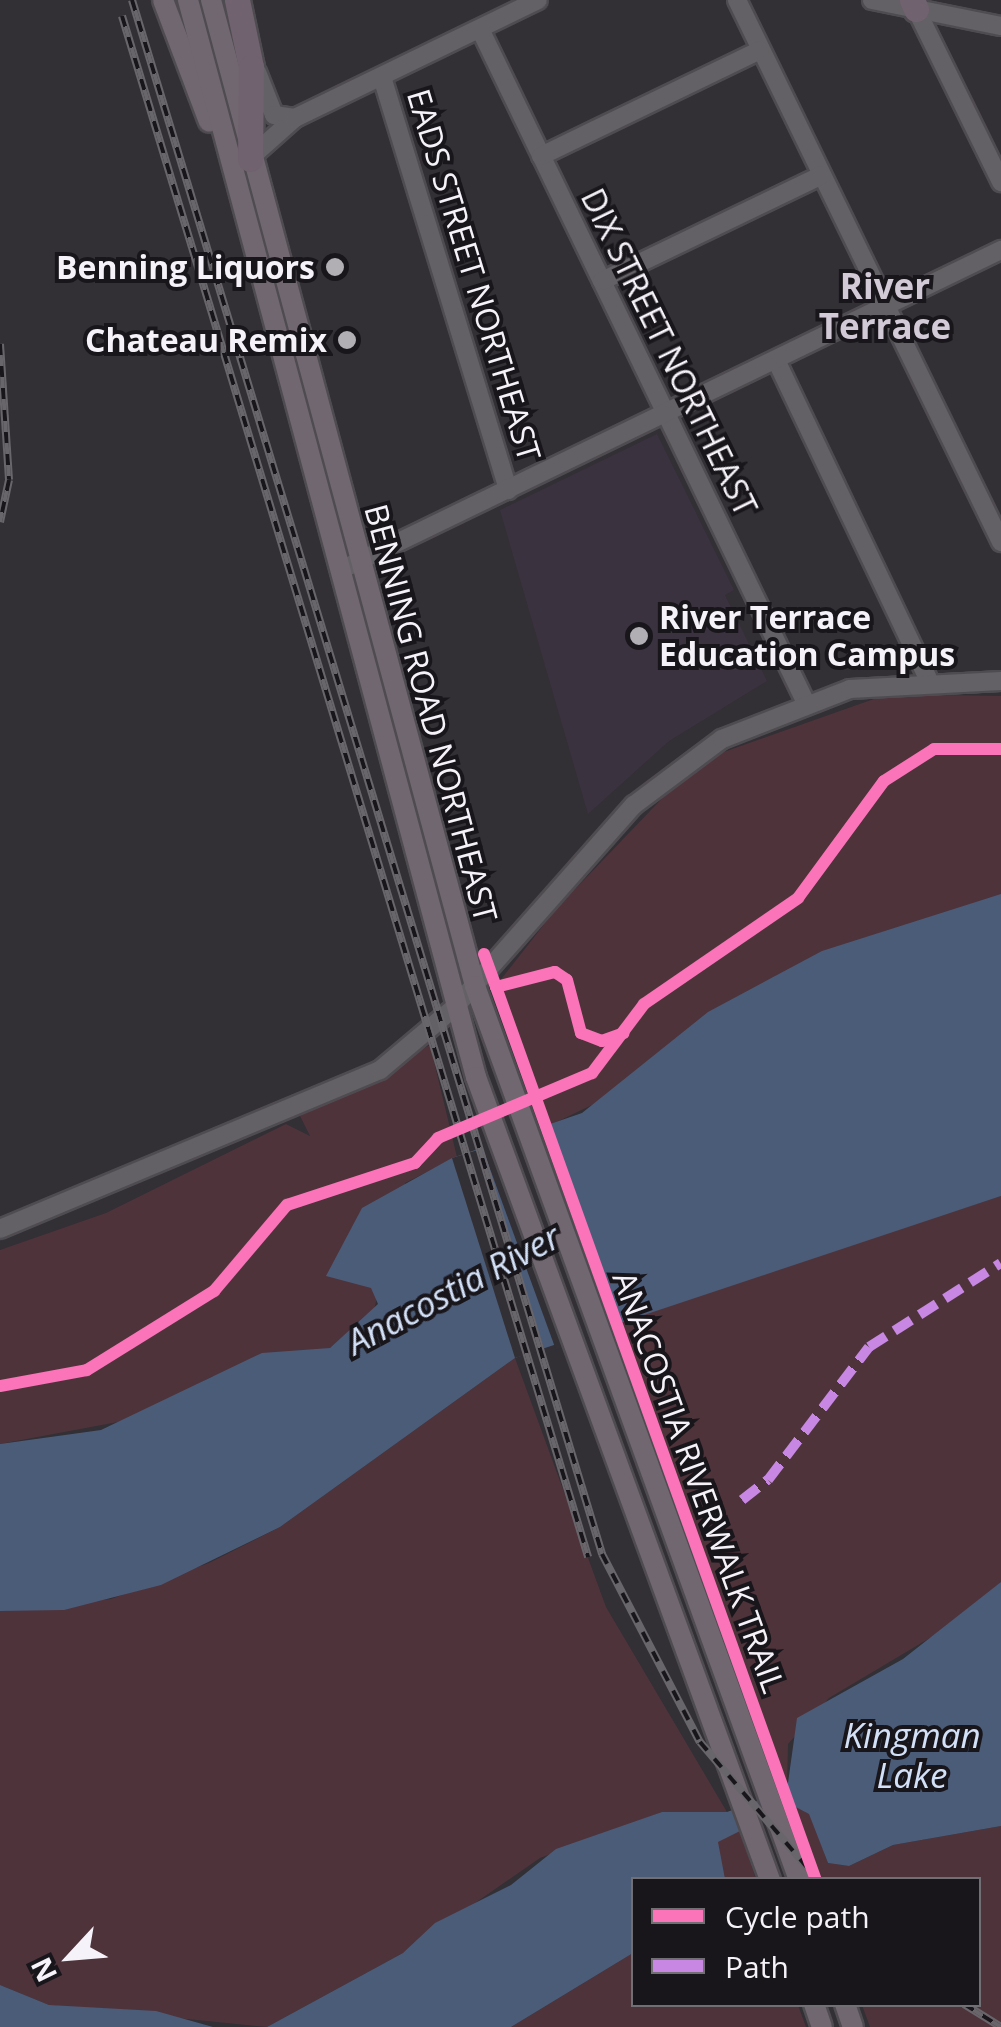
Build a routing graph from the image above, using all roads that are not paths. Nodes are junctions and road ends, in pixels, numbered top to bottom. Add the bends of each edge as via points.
1 (163, 0) edge
2 (188, 0) edge
3 (211, 0) edge
4 (237, 0) edge
5 (538, 0) edge
6 (737, 0) edge
7 (872, 0) edge
8 (914, 4) edge
9 (1001, 26) edge
10 (480, 28) junction
11 (249, 44) junction
12 (760, 50) junction
13 (382, 78) junction
14 (295, 118) junction
15 (541, 156) junction
16 (242, 169) junction
17 (822, 175) junction
18 (1001, 182) edge
19 (1001, 250) edge
20 (602, 281) junction
21 (886, 306) junction
22 (776, 360) junction
23 (666, 413) junction
24 (508, 490) junction
25 (1001, 542) edge
26 (360, 562) junction
27 (338, 570) junction
28 (928, 678) junction
29 (1001, 681) edge
30 (805, 700) junction
31 (474, 986) junction
32 (455, 1007) junction
33 (0, 1229) edge
34 (769, 1877) edge
35 (798, 1877) edge

1 - 16 main road
2 - 16 main road, BENNING ROAD NORTHEAST
3 - 16 main road, BENNING ROAD NORTHEAST
4 - 11 highway
5 - 10 street
6 - 12 street
7 - 8 street
8 - 9 street
8 - 18 street
10 - 13 street
10 - 15 street, DIX STREET NORTHEAST
11 - 14 street via 269,110
11 - 16 highway
12 - 15 street
12 - 17 street
13 - 14 street
13 - 24 street, EADS STREET NORTHEAST
14 - 16 street
15 - 20 street, DIX STREET NORTHEAST
16 - 26 main road, BENNING ROAD NORTHEAST
16 - 27 main road, BENNING ROAD NORTHEAST
17 - 20 street
17 - 21 street
19 - 21 street
20 - 23 street, DIX STREET NORTHEAST
21 - 22 street
21 - 25 street
22 - 23 street
22 - 28 street
23 - 24 street
23 - 30 street, DIX STREET NORTHEAST
24 - 26 street
26 - 27 street
26 - 31 main road, BENNING ROAD NORTHEAST
27 - 32 main road, BENNING ROAD NORTHEAST
28 - 29 street
28 - 30 street
30 - 31 street via 722,739 660,782
31 - 32 street
31 - 35 main road, BENNING ROAD NORTHEAST
32 - 33 street via 373,1074
32 - 34 main road, BENNING ROAD NORTHEAST

